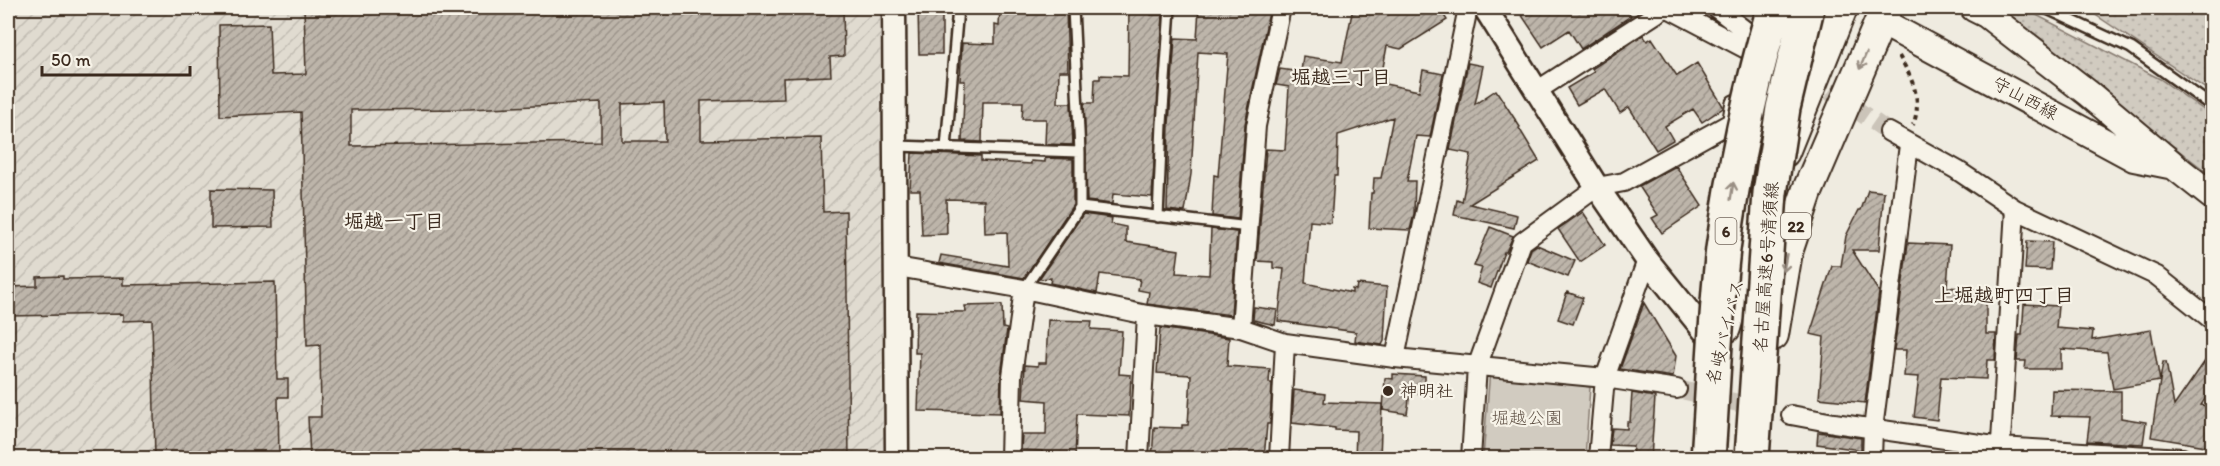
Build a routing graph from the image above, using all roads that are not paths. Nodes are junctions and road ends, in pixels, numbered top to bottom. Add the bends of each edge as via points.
1 (894, 8) edge
2 (958, 8) edge
3 (1073, 8) edge
4 (1170, 8) edge
5 (1281, 8) edge
6 (1468, 8) edge
7 (1485, 8) edge
8 (1667, 8) edge
9 (1716, 8) edge
10 (1774, 8) edge
11 (1807, 8) edge
12 (1842, 8) edge
13 (1974, 8) edge
14 (2045, 8) edge
15 (1883, 14) edge
16 (1755, 46) junction
17 (1801, 72) tunnel mouth
18 (1538, 90) junction
19 (2212, 106) edge
20 (1889, 132) tunnel mouth
21 (1907, 144) junction
22 (895, 146) junction
23 (946, 148) junction
24 (1080, 152) junction
25 (2174, 166) junction
26 (1598, 187) junction
27 (2212, 196) edge
28 (1080, 207) junction
29 (2015, 209) junction
30 (1158, 217) junction
31 (1249, 227) junction
32 (1647, 260) junction
33 (897, 267) junction
34 (1024, 289) junction
35 (1147, 315) junction
36 (2212, 320) edge
37 (1241, 328) junction
38 (1285, 343) junction
39 (1720, 350) junction
40 (1395, 358) junction
41 (1478, 366) junction
42 (1605, 378) junction
43 (1677, 389) tunnel mouth
44 (1791, 415) tunnel mouth
45 (1873, 429) junction
46 (2001, 453) edge
47 (2122, 456) edge
48 (897, 459) edge
49 (1010, 459) edge
50 (1138, 459) edge
51 (1279, 459) edge
52 (1471, 459) edge
53 (1598, 459) edge
54 (1706, 459) edge
55 (1752, 459) edge
56 (1761, 459) edge
57 (1872, 459) edge
58 (2182, 459) edge

1 - 22 street
2 - 23 lane
3 - 24 lane
4 - 30 lane
5 - 31 street via 1256,126
6 - 40 street
7 - 18 street
8 - 16 street
8 - 18 street
9 - 16 street
54 -> 10 highway, 名古屋高速6号清須線 / 6, bridge via 1723,250 1752,84
11 - 55 highway, 名古屋高速6号清須線, bridge via 1783,108 1771,182
12 - 39 highway, 名岐バイパス / 22 via 1758,215
13 - 25 main road, 守山西線 via 2089,94
14 - 19 lane via 2132,48
15 - 25 main road, 守山西線 via 1906,36 2134,158
15 -> 56 highway, 22 via 1807,192 1787,252 1766,374
16 - 17 street
16 - 26 street via 1739,81 1732,122 1624,182
18 - 26 street
20 - 21 street
21 - 29 street via 1957,170
21 - 45 street
22 - 23 lane
22 - 33 street
23 - 24 lane
24 - 28 lane
25 - 27 main road, 守山西線
26 - 32 street
26 - 41 street via 1522,242
28 - 30 lane
28 - 34 lane
29 - 36 street via 2157,276
29 - 46 street
30 - 31 lane
31 - 37 street
32 - 39 street
32 - 42 street
33 - 34 street
33 - 48 street
34 - 35 street
34 - 49 street via 1012,376
35 - 37 street
35 - 50 street
37 - 38 street
38 - 40 street
38 - 51 street
39 - 54 highway, 名岐バイパス / 22 via 1707,401
40 - 41 street
41 - 42 street
41 - 52 street
42 - 43 street
42 - 53 street
44 - 45 street
45 - 46 street
45 - 57 street
46 - 47 street
47 - 58 street

